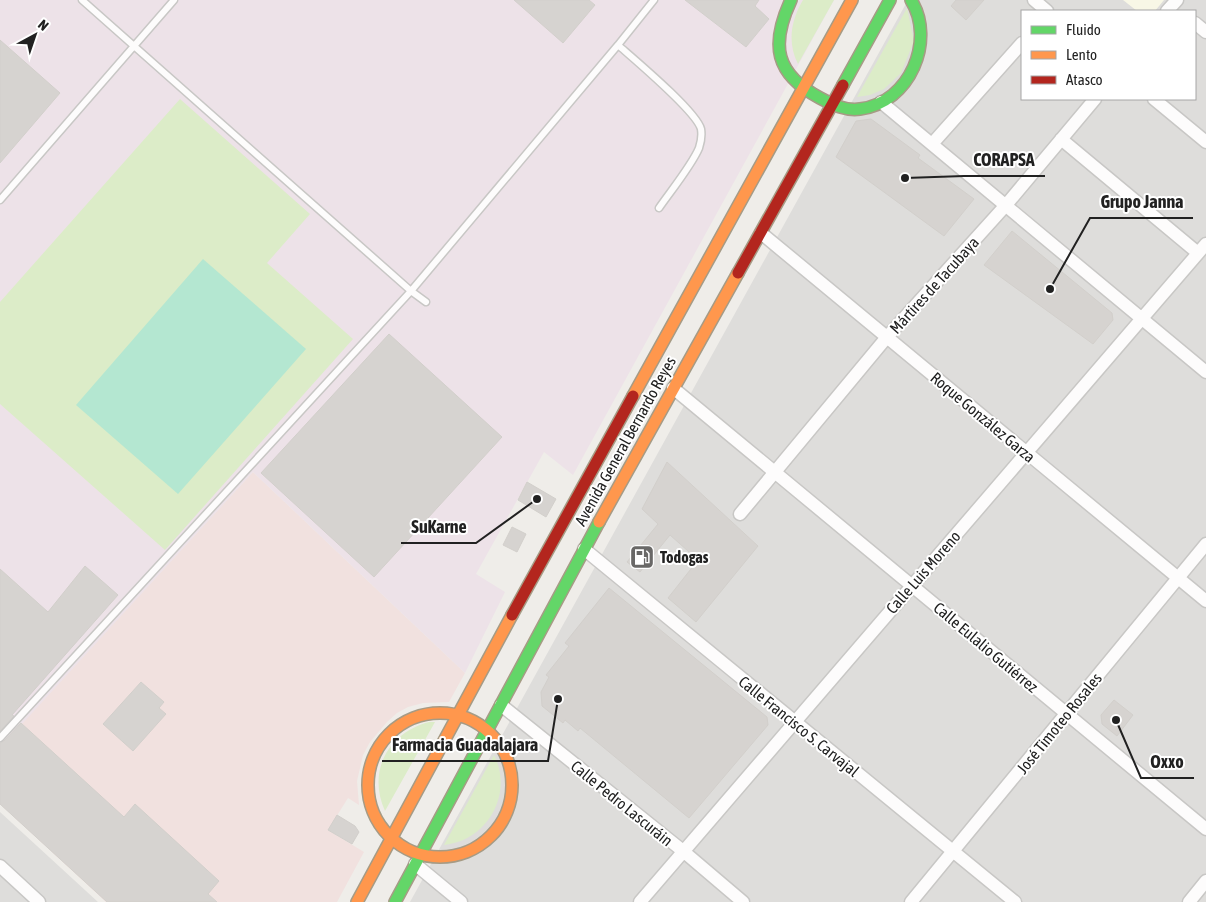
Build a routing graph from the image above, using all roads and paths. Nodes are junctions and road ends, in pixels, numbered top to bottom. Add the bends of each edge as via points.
1 (82, 0) edge
2 (174, 0) edge
3 (654, 0) edge
4 (791, 0) edge
5 (852, 0) edge
6 (890, 0) edge
7 (911, 0) edge
8 (1034, 0) edge
9 (1047, 10) edge
10 (1196, 24) edge
11 (1206, 32) edge
12 (1021, 44) edge
13 (134, 45) junction
14 (618, 45) junction
15 (803, 89) junction
16 (1094, 100) edge
17 (1155, 100) edge
18 (881, 102) junction
19 (832, 105) junction
20 (1061, 139) junction
21 (1206, 142) edge
22 (932, 144) junction
23 (0, 200) edge
24 (1006, 205) junction
25 (659, 208) dead end
26 (761, 233) junction
27 (1202, 248) edge
28 (411, 291) junction
29 (426, 302) dead end
30 (1142, 318) junction
31 (887, 337) junction
32 (1206, 372) edge
33 (673, 388) junction
34 (1026, 452) junction
35 (775, 472) junction
36 (740, 514) dead end
37 (1206, 544) edge
38 (584, 549) junction
39 (1178, 578) junction
40 (912, 585) junction
41 (1206, 601) edge
42 (501, 705) junction
43 (1067, 714) junction
44 (458, 716) junction
45 (795, 722) junction
46 (487, 731) junction
47 (0, 738) edge
48 (1206, 829) edge
49 (391, 838) junction
50 (683, 852) junction
51 (953, 852) junction
52 (417, 860) junction
53 (0, 866) edge
54 (1206, 881) edge
55 (39, 902) edge
56 (357, 902) edge
57 (395, 902) edge
58 (461, 902) edge
59 (640, 902) edge
60 (743, 902) edge
61 (911, 902) edge
62 (1015, 902) edge
63 (1190, 902) edge

1 - 13 lane
2 - 13 lane
3 - 14 lane
4 - 15 main road via 781,23 778,46 783,67
5 - 15 main road, Avenida General Bernardo Reyes
6 - 19 main road, Avenida General Bernardo Reyes
7 - 18 main road via 921,26 921,48 916,65 907,80
8 - 9 street
10 - 11 street
12 - 22 street
13 - 23 lane
13 - 28 lane
14 - 25 lane via 678,99 701,128 699,148
14 - 28 lane
15 - 19 main road
15 - 44 main road, Avenida General Bernardo Reyes
16 - 20 street, Mártires de Tacubaya
17 - 21 street
18 - 19 main road via 850,109
18 - 22 street
19 - 26 main road, Avenida General Bernardo Reyes
20 - 24 street, Mártires de Tacubaya
20 - 27 street
22 - 24 street
24 - 30 street
24 - 31 street, Mártires de Tacubaya
26 - 31 street, Roque González Garza
26 - 33 main road, Avenida General Bernardo Reyes
27 - 30 street, Calle Luis Moreno
28 - 29 lane
28 - 47 lane
30 - 32 street
30 - 34 street, Calle Luis Moreno
31 - 34 street, Roque González Garza
31 - 35 street, Mártires de Tacubaya
33 - 35 street, Calle Eulalio Gutiérrez
33 - 38 main road, Avenida General Bernardo Reyes
34 - 39 street, Roque González Garza
34 - 40 street, Calle Luis Moreno
35 - 36 street, Mártires de Tacubaya
35 - 40 street, Calle Eulalio Gutiérrez
37 - 39 street, José Timoteo Rosales
38 - 42 main road, Avenida General Bernardo Reyes
38 - 45 street, Calle Francisco S. Carvajal
39 - 41 street, Roque González Garza
39 - 43 street, José Timoteo Rosales
40 - 43 street, Calle Eulalio Gutiérrez
40 - 45 street, Calle Luis Moreno
42 - 46 main road, Avenida General Bernardo Reyes
42 - 50 street, Calle Pedro Lascuráin
43 - 48 street, Calle Eulalio Gutiérrez
43 - 51 street, José Timoteo Rosales
44 - 46 main road
44 - 49 main road, Avenida General Bernardo Reyes
44 - 49 main road via 431,714 414,718 391,732 376,751 368,779 369,800 379,823
45 - 50 street, Calle Luis Moreno
45 - 51 street, Calle Francisco S. Carvajal
46 - 52 main road, Avenida General Bernardo Reyes
46 - 52 main road via 500,746 511,777 507,812 498,827 475,848 448,857
49 - 52 main road
49 - 56 main road, Avenida General Bernardo Reyes
50 - 59 street, Calle Luis Moreno
50 - 60 street, Calle Pedro Lascuráin
51 - 61 street, José Timoteo Rosales
51 - 62 street, Calle Francisco S. Carvajal
52 - 57 main road, Avenida General Bernardo Reyes
52 - 58 street
53 - 55 street
54 - 63 street

